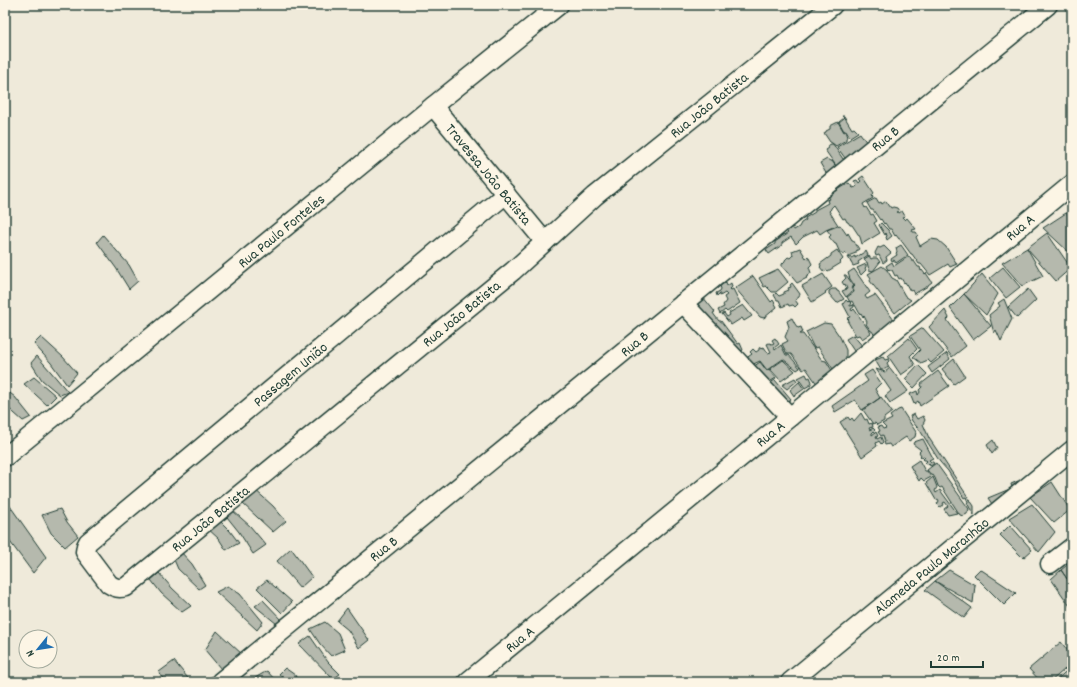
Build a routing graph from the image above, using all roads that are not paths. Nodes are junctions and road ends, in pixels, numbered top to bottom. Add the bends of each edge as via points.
1 (559, 5) edge
2 (833, 5) edge
3 (1048, 5) edge
4 (434, 106) junction
5 (1072, 184) edge
6 (506, 194) junction
7 (545, 242) junction
8 (683, 303) junction
9 (790, 417) junction
10 (1072, 450) edge
11 (5, 457) edge
12 (1072, 547) edge
13 (89, 558) joint
14 (1050, 564) dead end
15 (220, 682) edge
16 (467, 682) edge
17 (790, 682) edge

1 - 4 street, Rua Paulo Fonteles
2 - 7 street, Rua João Batista via 595,196
3 - 8 street, Rua B
4 - 6 street, Travessa João Batista
4 - 11 street, Rua Paulo Fonteles
5 - 9 street, Rua A
6 - 7 street, Travessa João Batista
6 - 13 street, Passagem União via 88,542 85,552
7 - 13 street, Rua João Batista via 513,271 126,586 120,589 109,584
8 - 9 street
8 - 15 street, Rua B
9 - 16 street, Rua A
10 - 17 street, Alameda Paulo Maranhão
12 - 14 street

